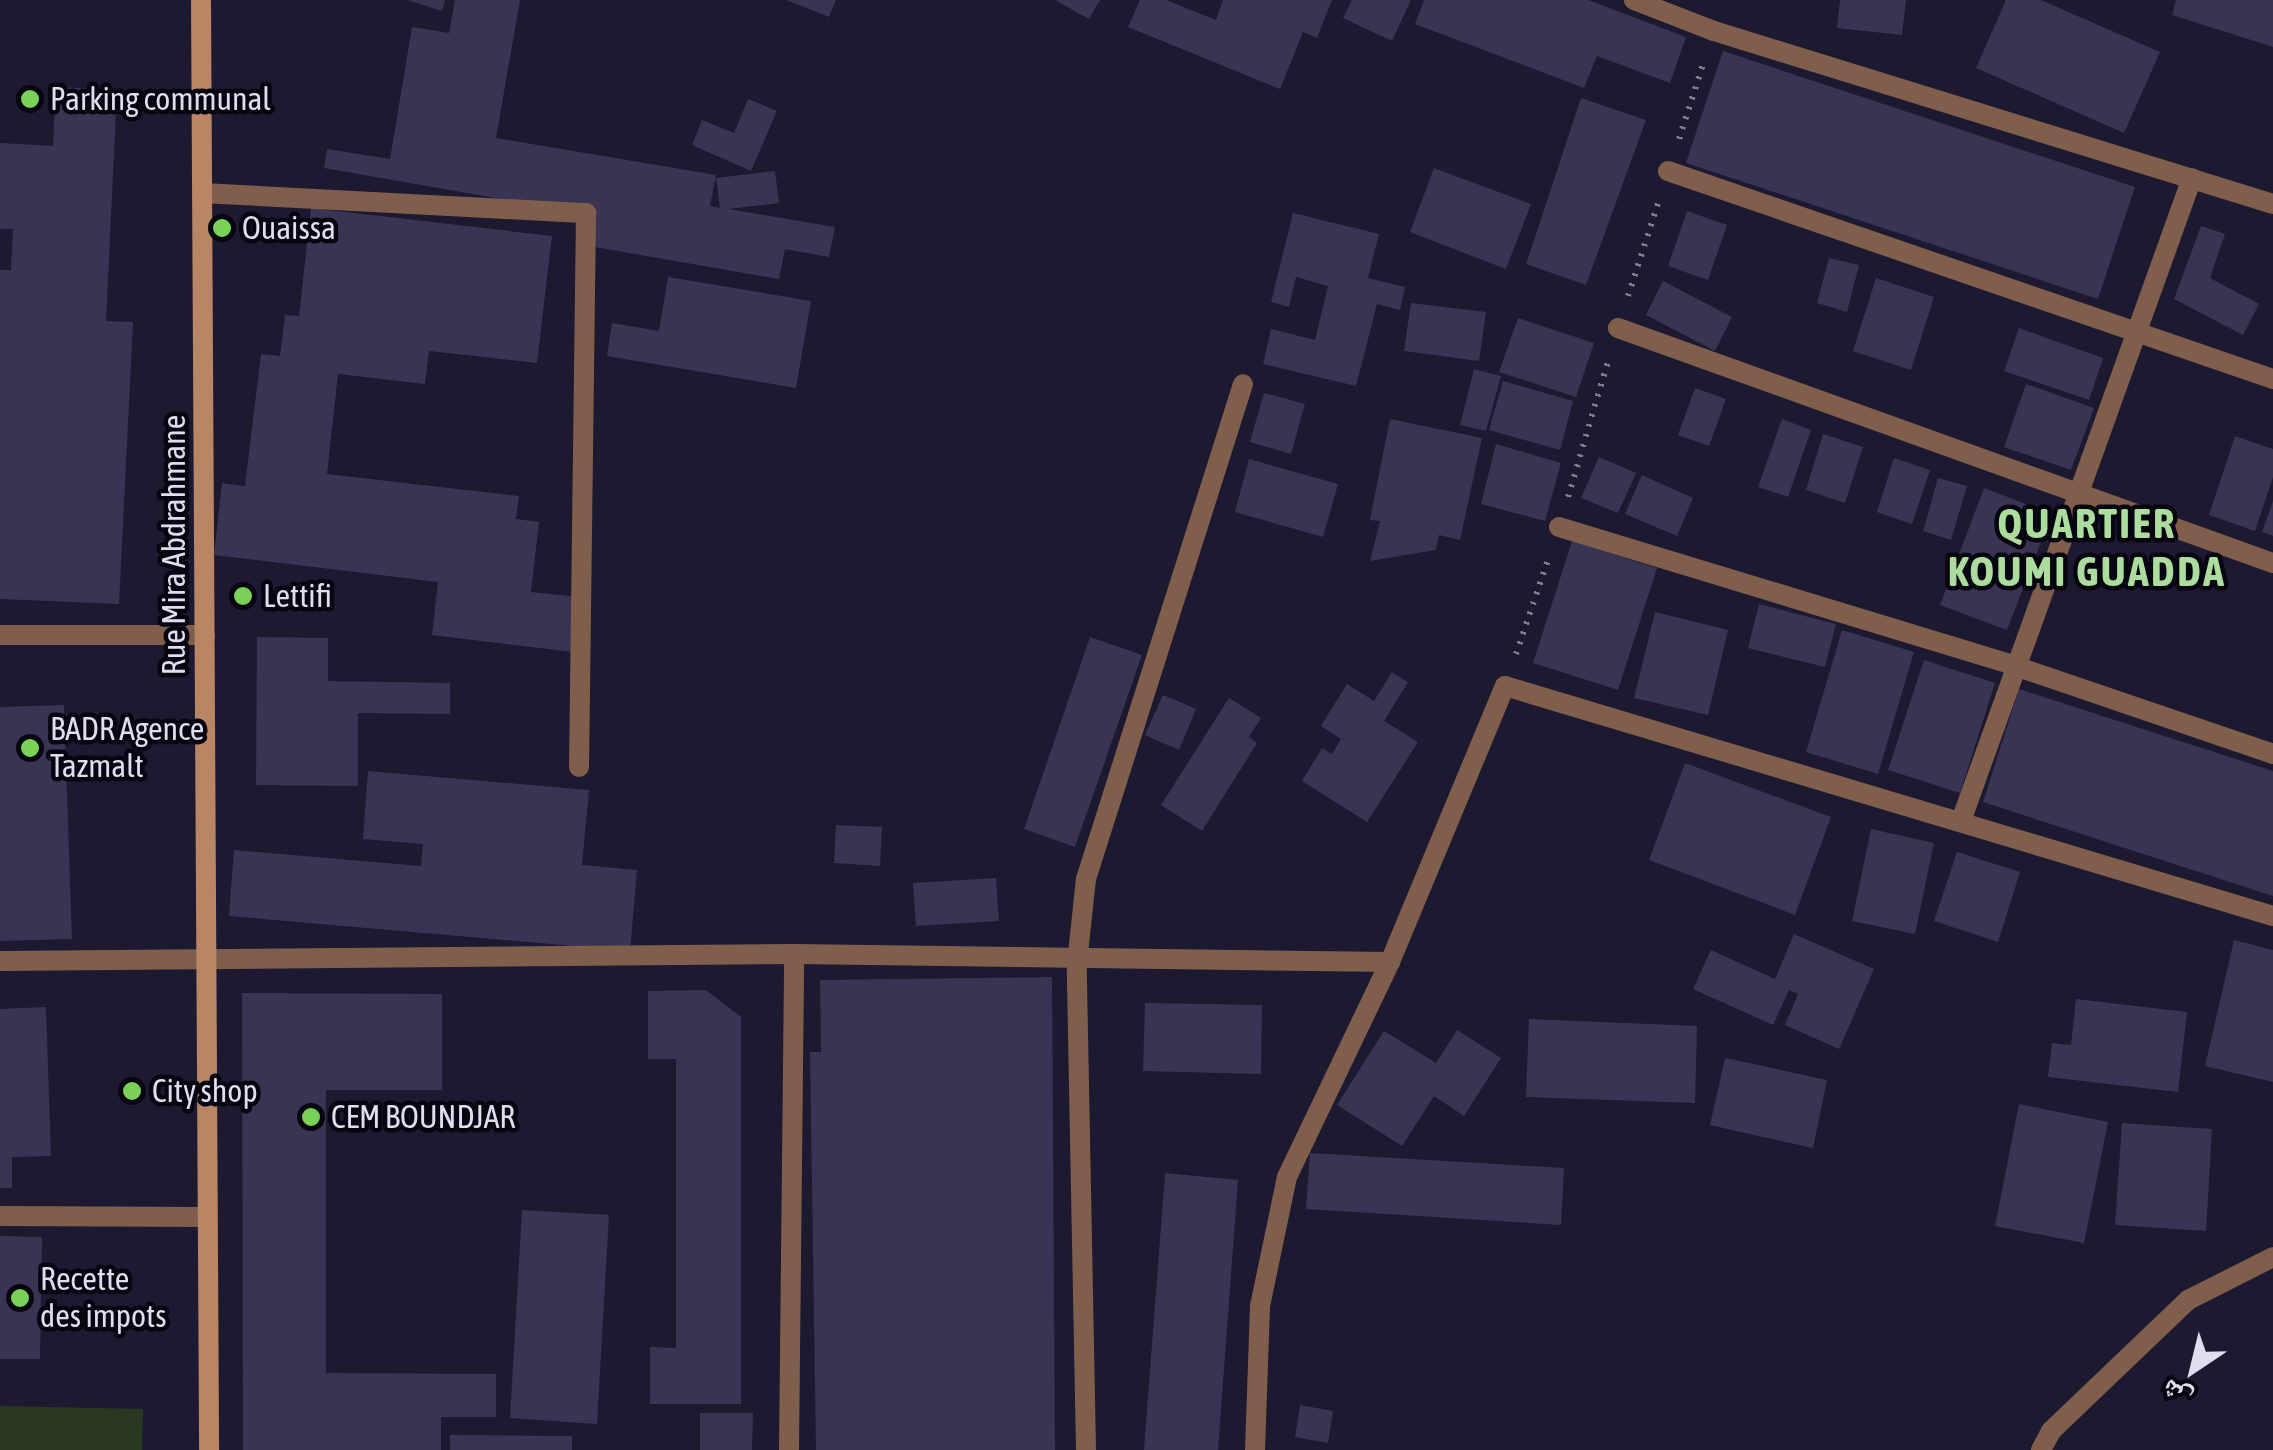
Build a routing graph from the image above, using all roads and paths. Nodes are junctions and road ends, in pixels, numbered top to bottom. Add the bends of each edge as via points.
1 (215, 0) edge
2 (1634, 0) edge
3 (201, 9) edge
4 (1668, 170) dead end
5 (2192, 178) junction
6 (202, 193) junction
7 (2273, 204) edge
8 (1618, 328) dead end
9 (2138, 338) junction
10 (2273, 379) edge
11 (1243, 384) dead end
12 (2077, 492) junction
13 (1560, 526) dead end
14 (2273, 562) edge
15 (0, 635) edge
16 (205, 635) junction
17 (2012, 665) junction
18 (2273, 754) edge
19 (579, 767) dead end
20 (1960, 821) junction
21 (2273, 916) edge
22 (794, 954) junction
23 (206, 958) junction
24 (0, 961) edge
25 (1390, 962) junction
26 (1078, 963) junction
27 (0, 1216) edge
28 (207, 1217) junction
29 (2273, 1257) edge
30 (209, 1450) edge
31 (789, 1450) edge
32 (1086, 1450) edge
33 (1255, 1450) edge
34 (2041, 1450) edge

1 - 3 street
2 - 5 street via 1714,31
3 - 6 main road, Rue Mira Abdrahmane
4 - 9 street
5 - 7 street
5 - 9 street
6 - 16 main road, Rue Mira Abdrahmane
6 - 19 street via 586,213
8 - 12 street
9 - 10 street
9 - 12 street
11 - 26 street via 1086,879
12 - 14 street
12 - 17 street
13 - 17 street
15 - 16 street
16 - 23 main road, Rue Mira Abdrahmane
17 - 18 street
17 - 20 street
20 - 21 street
20 - 25 street via 1505,686
22 - 23 street
22 - 26 street
22 - 31 street
23 - 24 street
23 - 28 main road, Rue Mira Abdrahmane
25 - 26 street
25 - 33 street via 1287,1176 1260,1306
26 - 32 street
27 - 28 street
28 - 30 main road, Rue Mira Abdrahmane
29 - 34 street via 2188,1300 2051,1430

